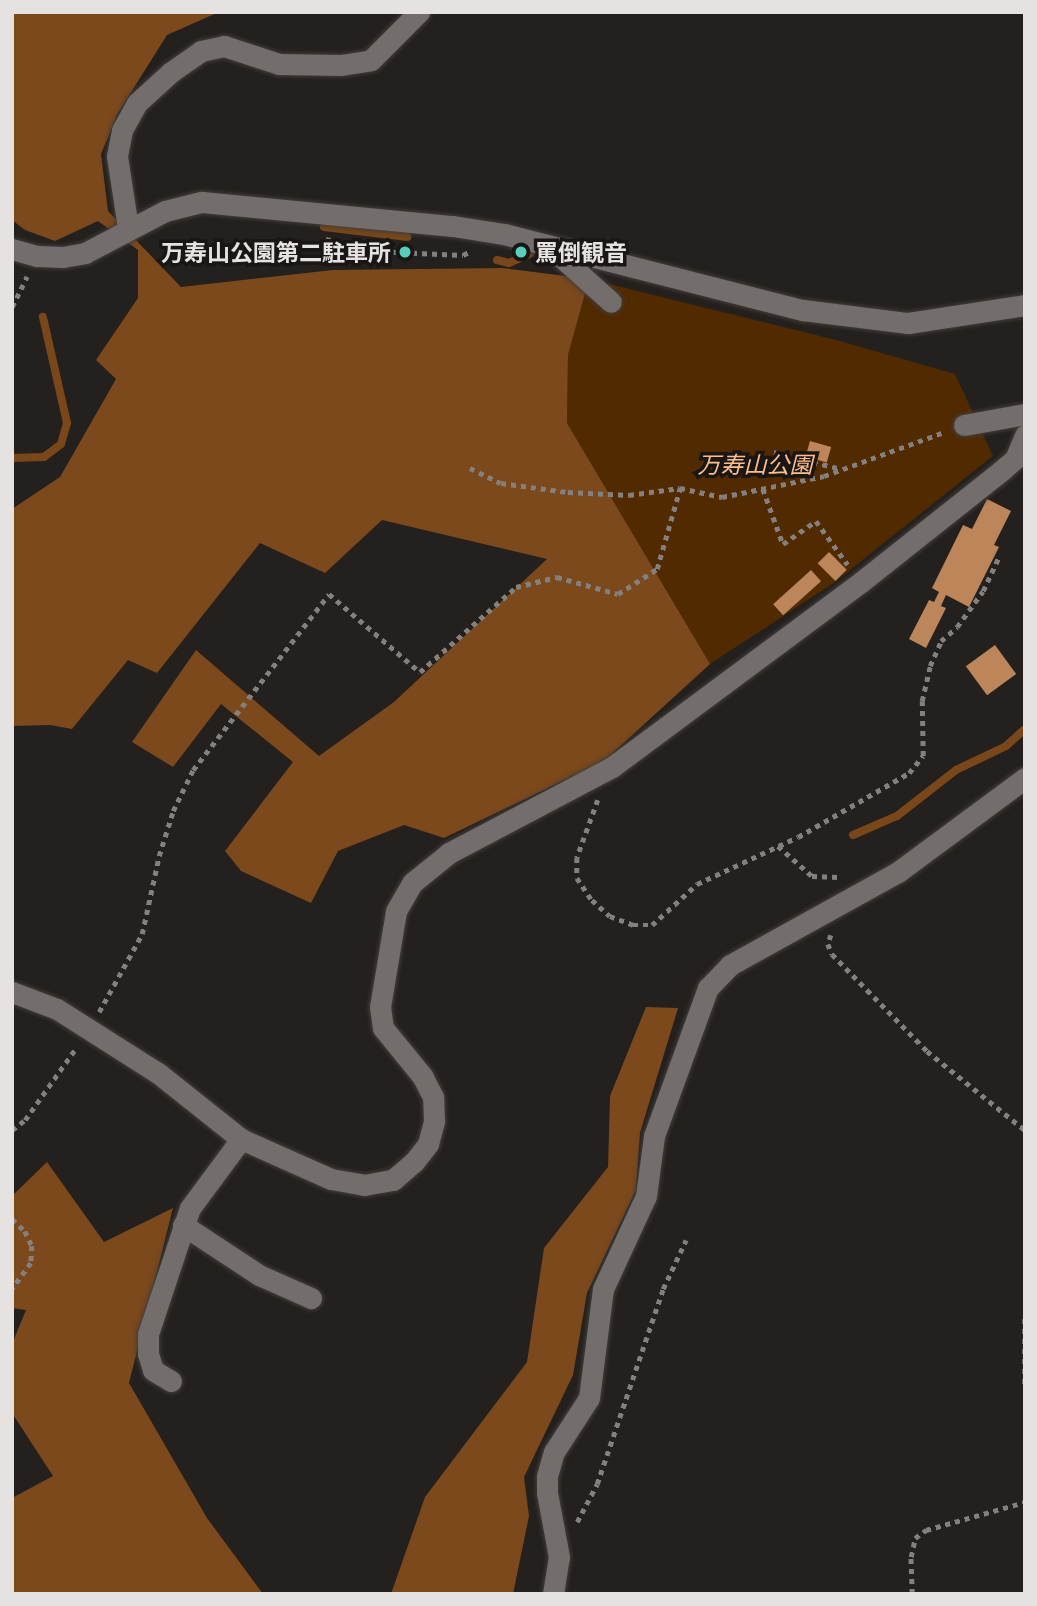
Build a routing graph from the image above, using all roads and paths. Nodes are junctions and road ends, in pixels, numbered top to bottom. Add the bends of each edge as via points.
1 (419, 12) edge
2 (128, 228) junction
3 (547, 245) junction
4 (12, 249) edge
5 (37, 256) junction
6 (611, 302) dead end
7 (1025, 305) edge
8 (12, 307) edge
9 (1025, 414) edge
10 (964, 425) joint
11 (1025, 435) edge
12 (774, 452) dead end
13 (470, 468) dead end
14 (842, 469) junction
15 (680, 488) junction
16 (763, 489) junction
17 (999, 557) dead end
18 (860, 582) junction
19 (612, 767) junction
20 (1025, 778) edge
21 (778, 846) junction
22 (843, 877) dead end
23 (842, 929) dead end
24 (12, 992) edge
25 (89, 1029) junction
26 (12, 1130) edge
27 (1025, 1130) edge
28 (241, 1139) junction
29 (12, 1219) edge
30 (183, 1225) junction
31 (686, 1240) dead end
32 (12, 1289) edge
33 (311, 1297) dead end
34 (1025, 1320) edge
35 (171, 1381) dead end
36 (1025, 1387) edge
37 (1025, 1502) edge
38 (559, 1558) junction
39 (553, 1594) edge
40 (912, 1594) edge

1 - 2 street via 372,61 279,64 224,46 201,51 171,72 137,103 122,130 117,156
2 - 3 street via 165,211 202,202 453,226
2 - 5 street via 85,253
3 - 6 street
3 - 7 street via 803,310 908,324
4 - 5 street
5 - 8 path
9 - 10 street
10 - 14 path
11 - 18 street via 1015,459
12 - 14 path
13 - 15 path via 501,483 568,492 629,495
14 - 16 path
15 - 16 path via 722,497
15 - 25 path via 657,569 618,594 556,577 516,587 420,672 329,594 193,770 162,845 142,934
16 - 18 path via 783,544 816,522
17 - 21 path via 970,611 941,641 924,681 923,756 909,773
18 - 19 street
19 - 21 path via 577,858 577,878 610,916 633,925 652,925 697,884
19 - 28 street via 449,853 412,883 396,911 380,1007 383,1028 424,1077 433,1097 434,1121 428,1144 414,1162 393,1180 364,1185 331,1178
20 - 38 street via 898,872 730,965 708,988 654,1136 646,1196 603,1289 589,1398 554,1452 547,1476
21 - 22 path via 812,876
23 - 27 path via 830,935 832,954 927,1051
24 - 25 street via 57,1009
25 - 26 path via 25,1120
25 - 28 street via 159,1073
28 - 30 street via 190,1208
29 - 32 path via 32,1247 31,1263
30 - 33 street via 259,1275
30 - 35 street via 148,1334 153,1370
31 - 38 path via 663,1289 597,1484
34 - 36 path
37 - 40 path via 926,1530 915,1538
38 - 39 street

